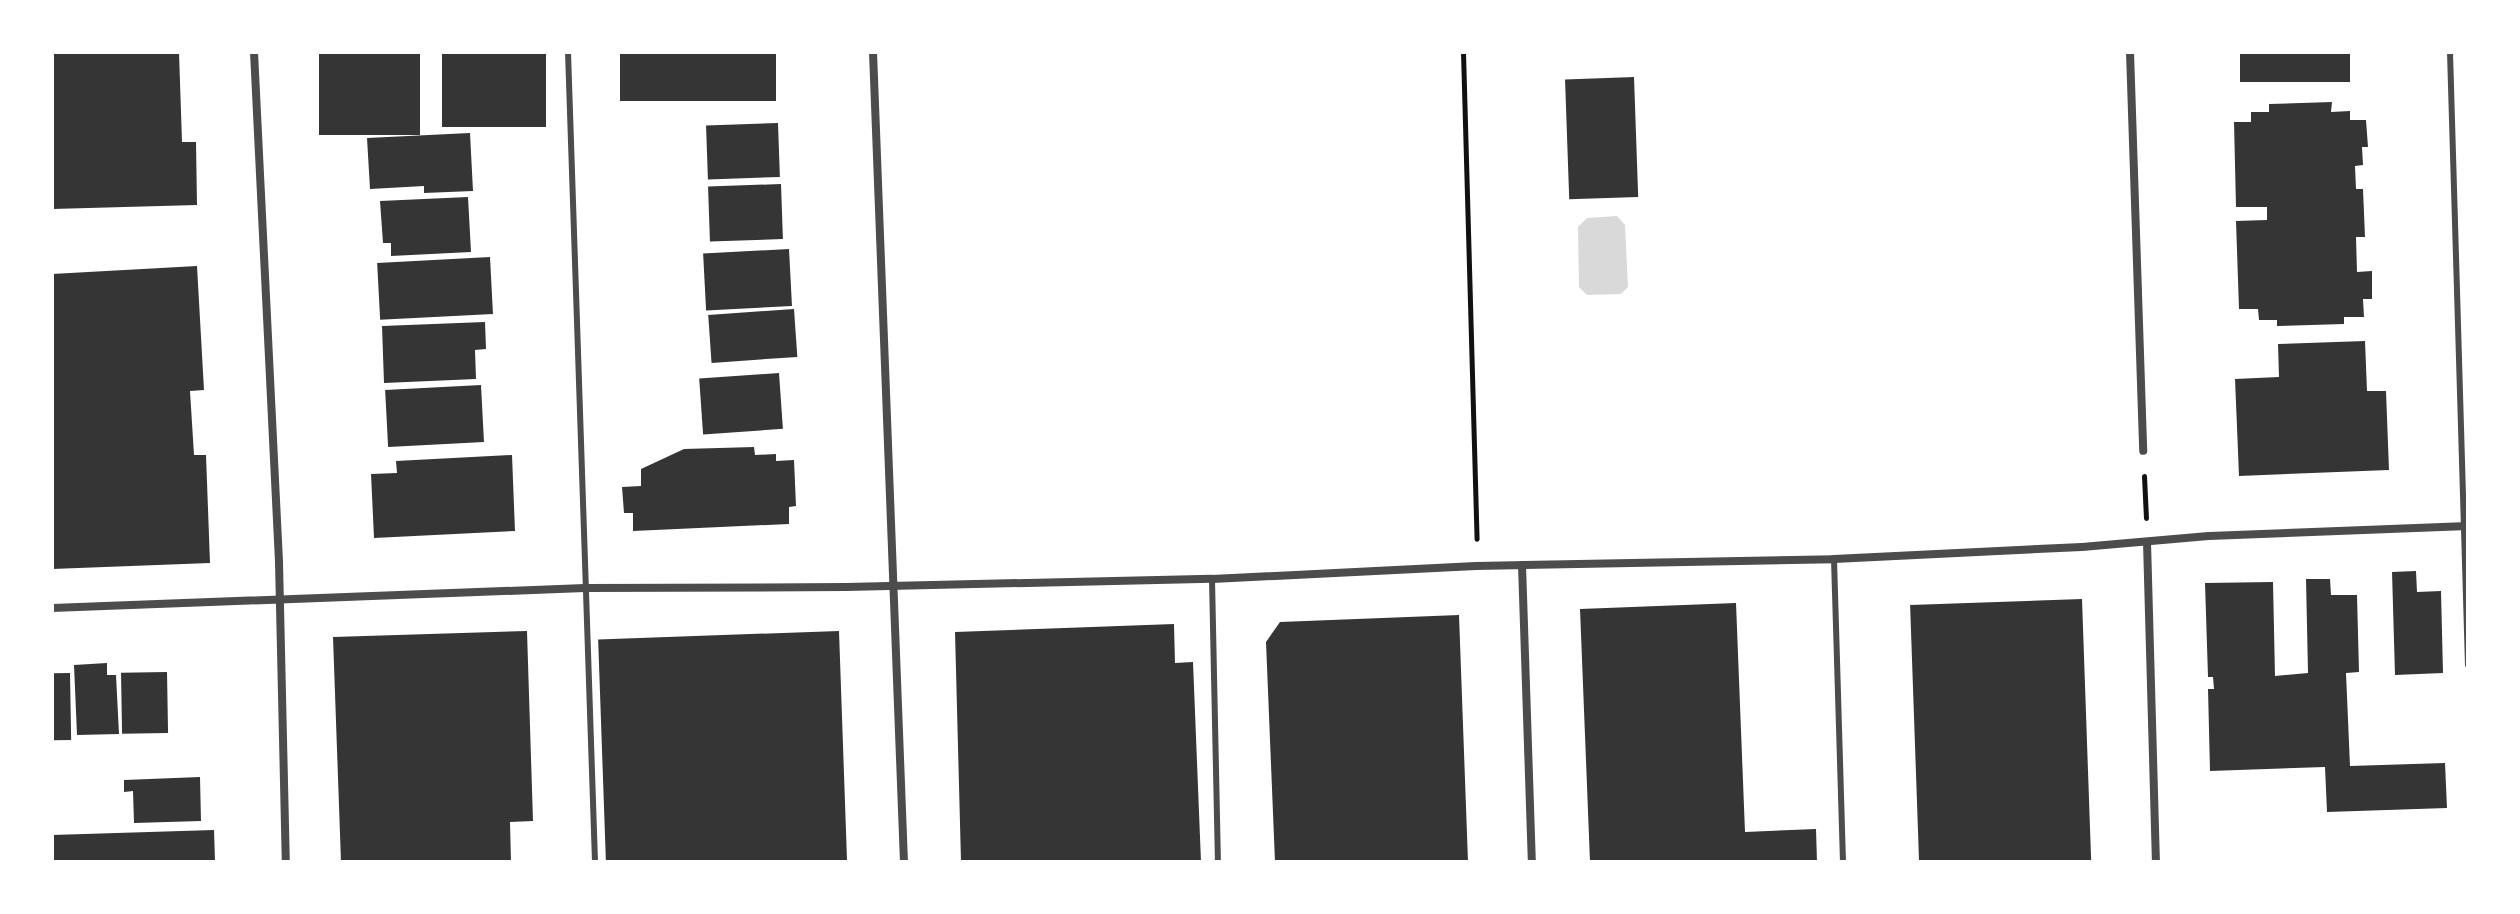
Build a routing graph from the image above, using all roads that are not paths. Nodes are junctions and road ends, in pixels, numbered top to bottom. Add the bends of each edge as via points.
1 (254, 52) edge
2 (568, 52) edge
3 (873, 52) edge
4 (2130, 52) edge
5 (2450, 52) edge
6 (2143, 451) road end
7 (2466, 526) edge
8 (2147, 542) junction
9 (1834, 559) junction
10 (1522, 565) junction
11 (1212, 579) junction
12 (895, 584) junction
13 (585, 588) junction
14 (280, 598) junction
15 (52, 608) edge
16 (2468, 665) edge
17 (286, 862) edge
18 (595, 862) edge
19 (904, 862) edge
20 (1218, 862) edge
21 (1532, 862) edge
22 (1843, 862) edge
23 (2156, 862) edge

1 - 14 street
2 - 13 lane
3 - 12 street
4 - 6 street
5 - 7 lane
7 - 8 street
7 - 16 lane
8 - 9 street
8 - 23 street
9 - 10 street
9 - 22 lane
10 - 11 street
10 - 21 street
11 - 12 street
11 - 20 lane
12 - 13 street
12 - 19 street
13 - 14 street
13 - 18 lane
14 - 15 street
14 - 17 street

